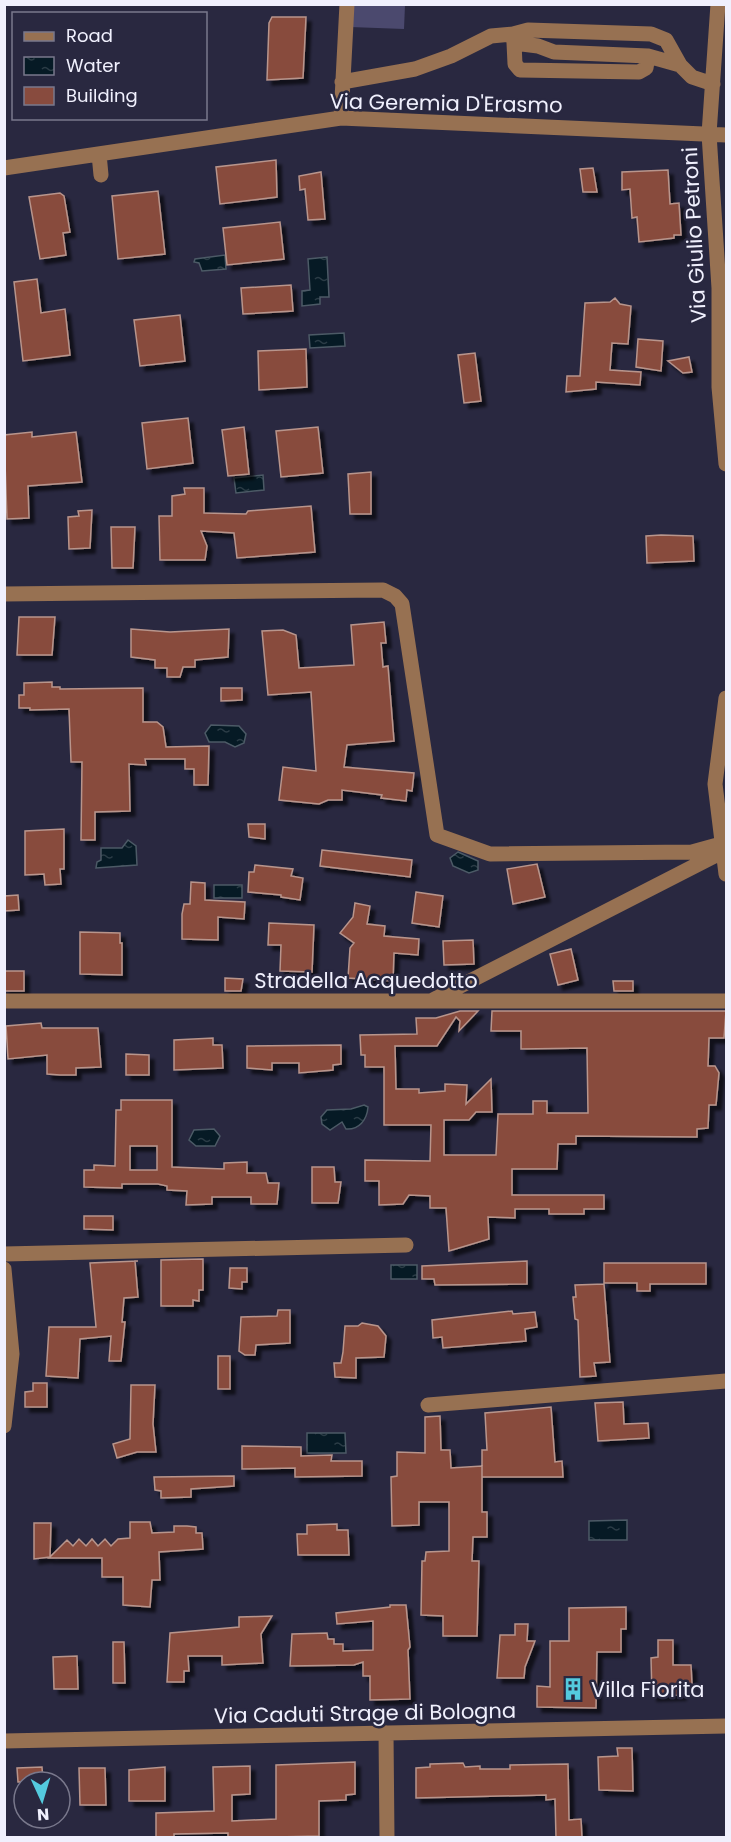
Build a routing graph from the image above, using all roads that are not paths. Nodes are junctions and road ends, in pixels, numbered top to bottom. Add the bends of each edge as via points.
1 (347, 4) edge
2 (718, 4) edge
3 (514, 39) junction
4 (648, 56) junction
5 (680, 64) junction
6 (342, 82) junction
7 (712, 84) junction
8 (341, 118) junction
9 (709, 134) junction
10 (726, 135) edge
11 (99, 154) junction
12 (4, 168) edge
13 (101, 176) dead end
14 (726, 464) edge
15 (4, 594) edge
16 (726, 698) edge
17 (721, 848) junction
18 (726, 874) edge
19 (4, 1001) edge
20 (726, 1001) edge
21 (430, 1002) junction
22 (406, 1245) dead end
23 (4, 1254) edge
24 (4, 1269) edge
25 (726, 1381) edge
26 (7, 1384) edge
27 (428, 1405) dead end
28 (4, 1426) edge
29 (726, 1726) edge
30 (386, 1733) junction
31 (4, 1742) edge
32 (387, 1838) edge

1 - 6 street
2 - 7 street, Via Giulio Petroni
3 - 4 street via 554,52
3 - 4 street via 515,64 520,70 639,72 646,68
3 - 5 street via 528,30 651,34 666,40
3 - 6 street via 490,36 415,69
4 - 5 street
5 - 7 street via 692,77
6 - 8 street
7 - 9 street, Via Giulio Petroni
8 - 9 street, Via Geremia D'Erasmo
8 - 11 street, Via Geremia D'Erasmo
9 - 10 street, Via Geremia D'Erasmo
9 - 14 street, Via Giulio Petroni via 719,288 719,387
11 - 12 street, Via Geremia D'Erasmo
11 - 13 street
15 - 17 street via 382,590 402,604 437,835 490,854 692,852
16 - 17 street via 715,784
17 - 18 street
17 - 21 street
19 - 21 street, Stradella Acquedotto
20 - 21 street, Stradella Acquedotto
22 - 23 street
24 - 26 street via 12,1332
25 - 27 street
26 - 28 street
29 - 30 street, Via Caduti Strage di Bologna
30 - 31 street, Via Caduti Strage di Bologna
30 - 32 street

